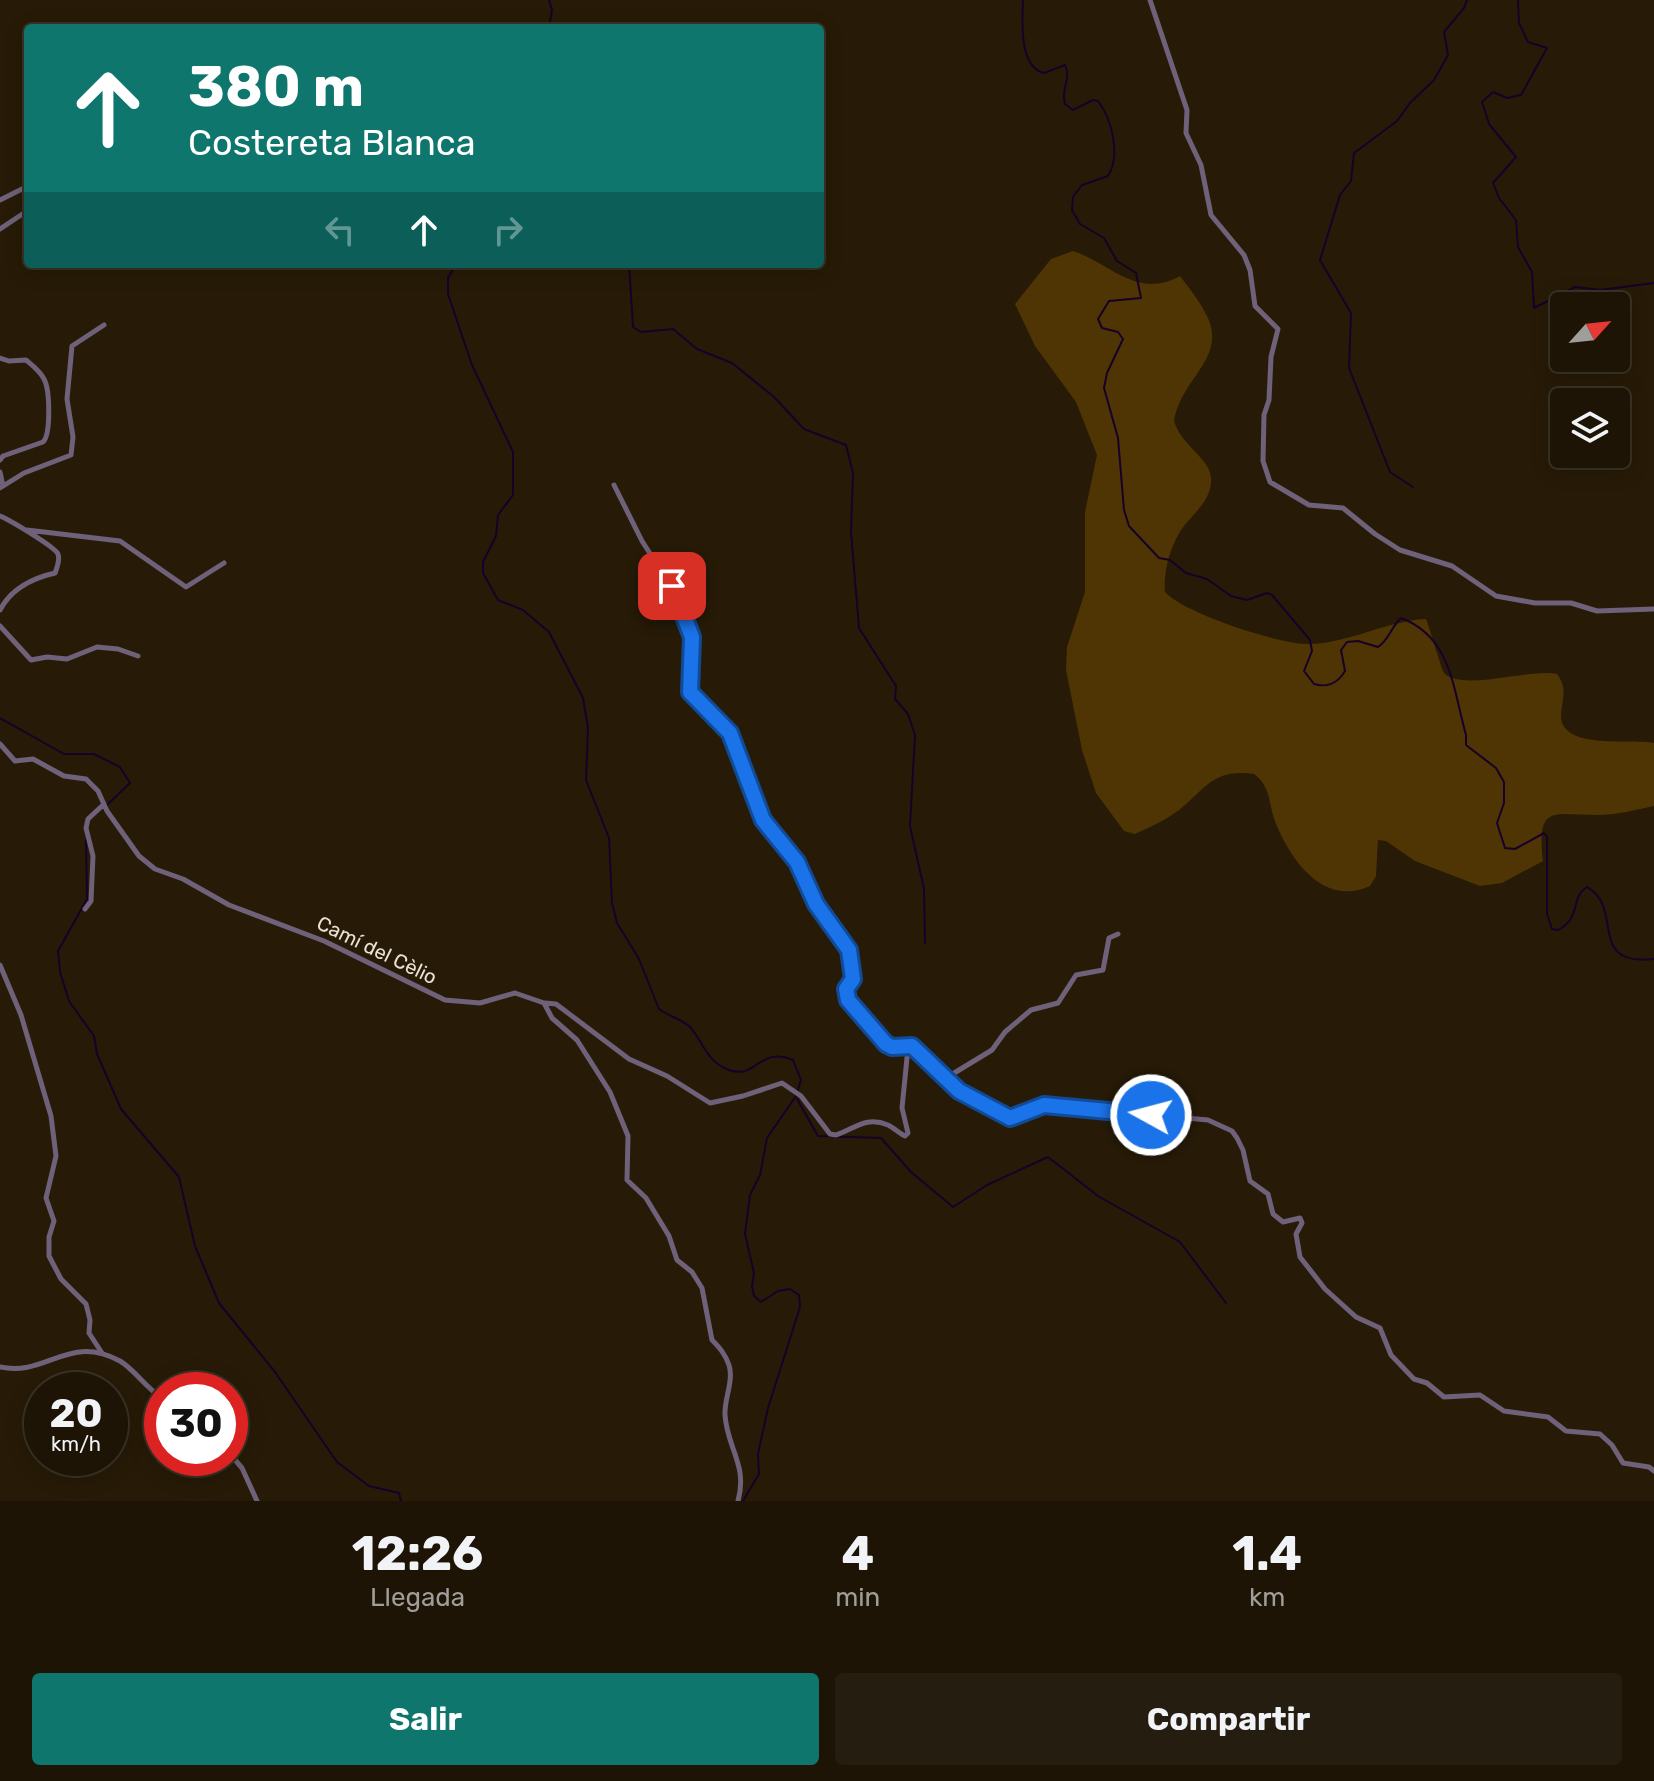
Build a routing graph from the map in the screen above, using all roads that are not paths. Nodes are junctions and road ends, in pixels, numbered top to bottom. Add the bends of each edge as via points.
1 (1150, 0) edge
2 (24, 188) edge
3 (0, 200) edge
4 (24, 213) dead end
5 (0, 229) edge
6 (104, 325) dead end
7 (0, 358) edge
8 (0, 460) edge
9 (0, 472) edge
10 (614, 485) dead end
11 (1, 487) edge
12 (0, 516) edge
13 (27, 530) junction
14 (224, 563) dead end
15 (1654, 609) edge
16 (0, 610) edge
17 (0, 626) edge
18 (138, 656) dead end
19 (0, 744) edge
20 (104, 804) junction
21 (85, 909) dead end
22 (1118, 934) dead end
23 (0, 965) edge
24 (544, 1003) junction
25 (908, 1048) junction
26 (946, 1078) junction
27 (102, 1353) junction
28 (0, 1367) edge
29 (144, 1386) edge
30 (1654, 1471) edge
31 (246, 1476) edge
32 (257, 1501) edge
33 (738, 1501) edge

1 - 15 street via 1187,110 1186,133 1201,165 1211,215 1242,252 1250,267 1254,303 1278,329 1264,415 1268,480 1309,505 1343,508 1400,550 1452,566 1496,596 1571,603 1597,611
2 - 3 street
4 - 5 street
6 - 11 street via 72,346 67,399 71,455
7 - 8 street via 26,360 41,373 48,391 49,431 43,442
9 - 11 street
10 - 25 street via 679,599 692,637 690,692 730,733 763,820 797,862 816,904 849,950 853,979 846,989 848,1000 886,1044
12 - 13 street
13 - 14 street via 120,541 186,587
13 - 16 street via 57,552 56,571 12,592
17 - 18 street via 31,660 67,659 97,647
19 - 20 street, Camí del Cèlio via 15,761 33,759 64,776 86,779
20 - 21 street via 86,828 93,856 91,901
20 - 24 street, Camí del Cèlio via 155,869 229,905 324,941 445,1000 480,1003 515,993
22 - 26 street via 1109,938 1103,970 1076,975 1058,1003 1031,1010 992,1050
23 - 27 street via 51,1116 56,1156 46,1198 54,1221 49,1256 61,1279 86,1304 89,1333
24 - 25 street, Camí del Cèlio via 556,1004 629,1059 710,1103 782,1083 836,1135 865,1120 908,1133 902,1108
24 - 33 street via 603,1077 628,1136 627,1180 646,1198 677,1260 702,1288 712,1340 729,1364 726,1420 740,1465
25 - 26 street via 917,1049
26 - 30 street via 959,1091 1010,1118 1044,1105 1085,1107 1208,1120 1228,1129 1243,1150 1250,1181 1268,1194 1273,1214 1283,1222 1300,1218 1300,1257 1341,1305 1380,1328 1391,1355 1414,1379 1444,1397 1480,1395 1504,1411 1548,1417 1566,1431 1600,1434 1623,1463
27 - 28 street via 70,1352 35,1366
27 - 29 street via 124,1363
31 - 32 street

